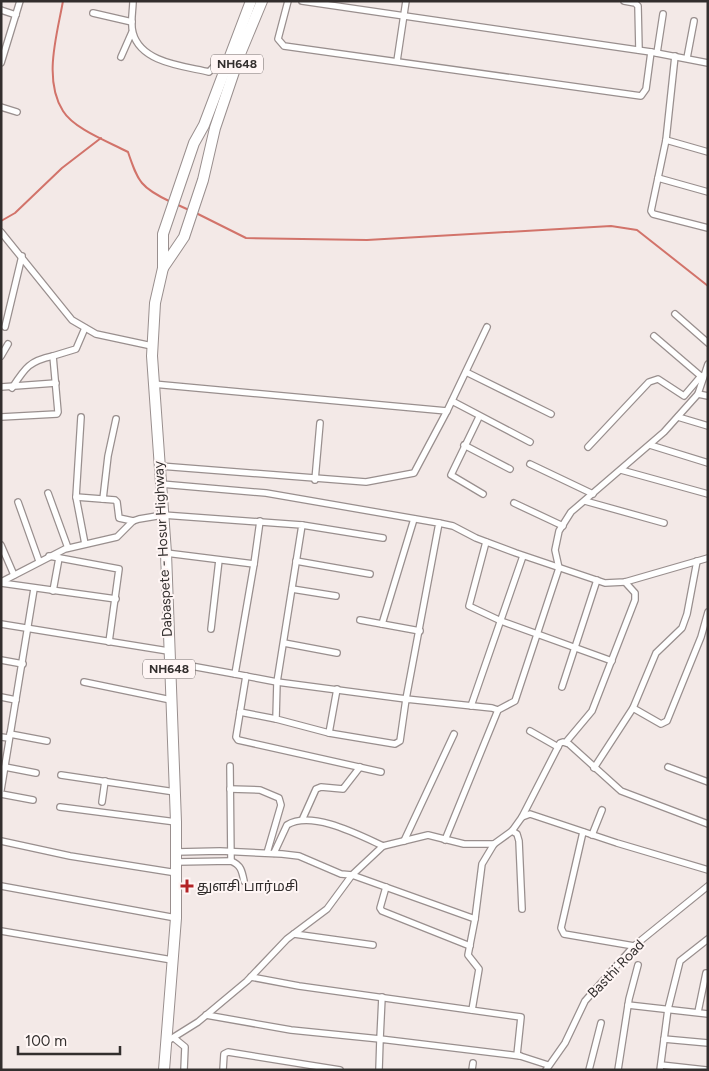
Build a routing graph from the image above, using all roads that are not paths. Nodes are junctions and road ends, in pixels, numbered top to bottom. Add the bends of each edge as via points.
1 (20, 1) edge
2 (133, 1) edge
3 (251, 1) edge
4 (262, 1) edge
5 (288, 1) edge
6 (302, 1) edge
7 (406, 1) edge
8 (624, 1) edge
9 (638, 2) edge
10 (1, 10) edge
11 (93, 13) dead end
12 (16, 14) junction
13 (663, 14) dead end
14 (404, 16) junction
15 (694, 21) dead end
16 (132, 22) junction
17 (132, 32) junction
18 (4, 45) edge
19 (639, 50) junction
20 (654, 52) junction
21 (675, 56) junction
22 (121, 57) dead end
23 (687, 58) junction
24 (397, 60) junction
25 (1, 63) edge
26 (708, 63) edge
27 (227, 64) junction
28 (1, 107) edge
29 (17, 112) dead end
30 (204, 125) junction
31 (215, 128) junction
32 (666, 140) junction
33 (708, 152) edge
34 (658, 178) junction
35 (708, 192) edge
36 (708, 228) edge
37 (1, 232) edge
38 (22, 256) junction
39 (163, 268) junction
40 (675, 314) dead end
41 (5, 327) dead end
42 (487, 327) dead end
43 (85, 328) junction
44 (654, 336) dead end
45 (708, 343) edge
46 (8, 344) dead end
47 (152, 346) junction
48 (1, 356) edge
49 (53, 356) junction
50 (708, 364) edge
51 (466, 372) junction
52 (702, 377) junction
53 (56, 384) junction
54 (153, 384) junction
55 (1, 388) edge
56 (12, 388) junction
57 (698, 394) junction
58 (708, 396) edge
59 (452, 401) junction
60 (448, 411) junction
61 (551, 414) dead end
62 (1, 417) edge
63 (81, 417) dead end
64 (479, 417) junction
65 (678, 417) junction
66 (116, 419) dead end
67 (320, 423) dead end
68 (708, 426) edge
69 (530, 442) dead end
70 (650, 444) junction
71 (464, 445) junction
72 (588, 448) dead end
73 (708, 463) edge
74 (530, 464) dead end
75 (160, 466) junction
76 (510, 469) dead end
77 (621, 470) junction
78 (315, 480) junction
79 (161, 484) junction
80 (48, 493) dead end
81 (483, 494) dead end
82 (593, 494) junction
83 (708, 494) edge
84 (76, 497) junction
85 (103, 500) junction
86 (585, 501) junction
87 (18, 502) dead end
88 (514, 503) dead end
89 (163, 515) junction
90 (414, 519) junction
91 (133, 521) junction
92 (260, 522) junction
93 (439, 523) junction
94 (664, 523) dead end
95 (302, 524) junction
96 (563, 526) junction
97 (383, 538) dead end
98 (486, 542) junction
99 (86, 544) junction
100 (1, 545) edge
101 (68, 548) junction
102 (166, 553) junction
103 (49, 556) junction
104 (523, 556) junction
105 (59, 558) junction
106 (708, 558) edge
107 (219, 560) junction
108 (697, 560) junction
109 (39, 561) junction
110 (296, 561) junction
111 (254, 564) junction
112 (559, 568) junction
113 (370, 574) dead end
114 (14, 575) junction
115 (597, 580) junction
116 (625, 582) junction
117 (1, 583) edge
118 (34, 589) junction
119 (292, 589) junction
120 (53, 591) junction
121 (336, 596) dead end
122 (116, 600) junction
123 (708, 612) edge
124 (360, 620) dead end
125 (501, 621) junction
126 (1, 624) edge
127 (382, 624) junction
128 (29, 628) junction
129 (211, 630) dead end
130 (420, 631) junction
131 (538, 634) junction
132 (109, 642) junction
133 (284, 643) junction
134 (576, 647) junction
135 (337, 653) dead end
136 (168, 657) junction
137 (1, 660) edge
138 (612, 660) junction
139 (22, 664) junction
140 (235, 674) junction
141 (246, 676) junction
142 (84, 682) dead end
143 (277, 682) junction
144 (562, 686) dead end
145 (336, 689) junction
146 (1, 697) edge
147 (406, 699) junction
148 (16, 700) junction
149 (172, 700) junction
150 (471, 706) junction
151 (633, 708) junction
152 (498, 710) junction
153 (240, 712) junction
154 (276, 718) junction
155 (530, 731) dead end
156 (329, 733) junction
157 (454, 734) dead end
158 (9, 736) junction
159 (1, 737) edge
160 (47, 741) dead end
161 (566, 742) junction
162 (558, 747) junction
163 (230, 766) dead end
164 (4, 767) edge
165 (360, 767) junction
166 (668, 767) dead end
167 (594, 768) junction
168 (381, 772) dead end
169 (36, 773) dead end
170 (61, 775) dead end
171 (105, 781) junction
172 (708, 782) edge
173 (230, 789) junction
174 (1, 792) edge
175 (175, 792) junction
176 (33, 800) dead end
177 (102, 802) dead end
178 (60, 807) dead end
179 (602, 810) dead end
180 (522, 817) junction
181 (303, 818) junction
182 (176, 822) junction
183 (707, 822) edge
184 (512, 831) junction
185 (583, 832) junction
186 (592, 835) junction
187 (445, 840) junction
188 (1, 841) edge
189 (404, 841) junction
190 (494, 844) junction
191 (383, 846) junction
192 (230, 852) junction
193 (267, 853) junction
194 (274, 853) junction
195 (176, 857) junction
196 (231, 861) junction
197 (708, 870) edge
198 (177, 873) junction
199 (352, 875) junction
200 (244, 881) dead end
201 (1, 886) edge
202 (708, 886) edge
203 (386, 887) junction
204 (522, 909) dead end
205 (176, 918) junction
206 (475, 920) junction
207 (1, 931) edge
208 (294, 934) junction
209 (708, 939) edge
210 (373, 945) dead end
211 (470, 946) junction
212 (634, 946) junction
213 (172, 960) junction
214 (638, 965) dead end
215 (706, 973) dead end
216 (251, 977) junction
217 (382, 997) junction
218 (628, 1005) junction
219 (668, 1009) junction
220 (472, 1010) junction
221 (698, 1012) junction
222 (708, 1014) edge
223 (206, 1015) junction
224 (601, 1024) dead end
225 (380, 1039) junction
226 (664, 1039) junction
227 (170, 1040) junction
228 (708, 1043) edge
229 (520, 1056) junction
230 (473, 1063) dead end
231 (547, 1067) edge
232 (661, 1067) edge
233 (164, 1070) edge
234 (184, 1070) edge
235 (223, 1070) edge
236 (340, 1070) edge
237 (379, 1070) edge
238 (472, 1070) edge
239 (589, 1070) edge
240 (618, 1070) edge
241 (706, 1070) edge

1 - 12 street
2 - 16 street
3 - 27 highway, NH648
4 - 31 highway, Dabaspete - Hosur Highway / NH648
5 - 24 street via 278,39 284,46
6 - 14 street
7 - 14 street
8 - 9 street
9 - 19 street
10 - 12 street
11 - 16 street
12 - 18 street
13 - 20 street
14 - 19 street
14 - 24 street
15 - 23 street
16 - 17 street
17 - 22 street
17 - 27 street via 144,50 162,60 209,72 217,63
18 - 25 street
19 - 20 street
20 - 21 street
20 - 24 street via 646,90 641,96
21 - 23 street
21 - 32 street
23 - 26 street
27 - 30 highway, NH648
28 - 29 street
30 - 31 highway
30 - 39 highway, Dabaspete - Hosur Highway / NH648 via 184,171 163,234
31 - 39 highway, Dabaspete - Hosur Highway / NH648 via 203,180 184,237
32 - 33 street
32 - 34 street
34 - 35 street
34 - 36 street via 651,208 653,214
37 - 38 street
38 - 41 street
38 - 43 street via 72,320
39 - 47 highway, Dabaspete - Hosur Highway / NH648 via 155,303
40 - 45 street
42 - 51 street
43 - 47 street via 96,334
43 - 49 street via 76,349
44 - 52 street
46 - 48 street
47 - 54 highway, Dabaspete - Hosur Highway / NH648
49 - 53 street
49 - 56 street via 30,364
50 - 52 street
51 - 59 street
51 - 61 street
52 - 57 street
52 - 72 street via 684,396 658,380 649,382
53 - 56 street
53 - 62 street via 57,414
54 - 60 street
54 - 75 highway, Dabaspete - Hosur Highway / NH648
55 - 56 street
57 - 58 street
57 - 65 street
59 - 60 street
59 - 64 street
60 - 78 street via 414,473 366,482
63 - 84 street
64 - 69 street
64 - 71 street
65 - 68 street
65 - 70 street
66 - 85 street
67 - 78 street
70 - 73 street
70 - 77 street
71 - 76 street
71 - 81 street via 450,474
74 - 82 street
75 - 78 street
75 - 79 highway, Dabaspete - Hosur Highway / NH648
77 - 82 street
77 - 83 street
79 - 89 highway, Dabaspete - Hosur Highway / NH648
79 - 90 street via 266,493
80 - 101 street
82 - 86 street
84 - 85 street
84 - 99 street
85 - 91 street via 117,502 119,518
86 - 94 street
86 - 96 street via 571,512
87 - 109 street
88 - 96 street
89 - 91 street
89 - 92 street
89 - 102 highway, Dabaspete - Hosur Highway / NH648
90 - 93 street
90 - 127 street
91 - 99 street via 117,537
92 - 95 street
92 - 111 street
93 - 98 street
93 - 130 street
95 - 97 street
95 - 110 street
96 - 112 street via 555,550
98 - 104 street
98 - 125 street via 469,606
99 - 101 street
100 - 114 street
101 - 103 street
102 - 107 street
102 - 136 highway, Dabaspete - Hosur Highway / NH648
103 - 105 street
103 - 109 street
104 - 112 street
104 - 125 street
105 - 120 street
105 - 122 street via 118,568
106 - 108 street
107 - 111 street
107 - 129 street
108 - 116 street
108 - 151 street via 688,614 682,628 656,653
109 - 114 street
110 - 113 street
110 - 119 street
111 - 140 street
112 - 115 street
112 - 131 street
114 - 117 street
115 - 116 street
115 - 134 street
116 - 138 street via 636,596
117 - 118 street
118 - 120 street
118 - 128 street
119 - 121 street
119 - 133 street
120 - 122 street
122 - 132 street
123 - 151 street via 701,637 664,723
124 - 127 street
125 - 131 street
125 - 150 street
126 - 128 street
127 - 130 street
128 - 132 street
128 - 139 street
130 - 147 street
131 - 134 street
131 - 152 street via 515,701
132 - 136 street
133 - 135 street
133 - 143 street
134 - 138 street
134 - 144 street
136 - 140 street
136 - 149 highway, Dabaspete - Hosur Highway / NH648
137 - 139 street
138 - 161 street via 592,711
139 - 148 street
140 - 141 street
141 - 143 street
141 - 153 street
142 - 149 street
143 - 145 street
143 - 154 street
145 - 147 street
145 - 156 street
146 - 148 street
147 - 150 street
147 - 156 street via 398,743
148 - 158 street
149 - 175 highway, Dabaspete - Hosur Highway / NH648
150 - 152 street
151 - 167 street
152 - 187 street
153 - 154 street
153 - 165 street via 236,737 241,741
154 - 156 street
155 - 162 street
157 - 189 street
158 - 159 street
158 - 160 street
158 - 164 street
161 - 162 street
161 - 167 street
162 - 180 street
163 - 173 street
164 - 169 street
164 - 174 street
165 - 168 street
165 - 181 street via 343,789 316,789
166 - 172 street
167 - 183 street via 631,796
170 - 171 street
171 - 175 street
171 - 177 street
173 - 192 street
173 - 193 street via 260,790 279,798 281,805
174 - 176 street
175 - 182 highway, Dabaspete - Hosur Highway / NH648
178 - 182 street
179 - 186 street
180 - 184 street
180 - 185 street via 530,814
181 - 191 street
181 - 194 street via 287,825
182 - 195 highway, Dabaspete - Hosur Highway / NH648
184 - 190 street
184 - 204 street via 518,834 519,841
185 - 186 street
185 - 212 street via 561,928 564,934
186 - 197 street
187 - 189 street via 428,835
187 - 190 street
188 - 198 street
189 - 191 street
190 - 206 street via 482,864
191 - 199 street
192 - 193 street
192 - 195 street
192 - 196 street
193 - 194 street
194 - 199 street via 299,856 341,874
195 - 196 street
195 - 198 highway, Dabaspete - Hosur Highway / NH648
196 - 200 street via 238,863
198 - 205 highway, Dabaspete - Hosur Highway / NH648
199 - 203 street
199 - 208 street via 327,909
201 - 205 street
202 - 212 street, Basthi Road
203 - 206 street
203 - 211 street via 382,911
205 - 213 highway, Dabaspete - Hosur Highway / NH648
206 - 211 street
207 - 213 street
208 - 210 street
208 - 216 street
209 - 219 street via 680,961
211 - 220 street via 468,958 479,968
212 - 231 street, Basthi Road via 585,1001 565,1043
213 - 227 highway, Dabaspete - Hosur Highway / NH648
214 - 218 street
215 - 221 street
216 - 217 street
216 - 223 street
217 - 220 street
217 - 225 street
218 - 219 street
218 - 240 street
219 - 221 street
219 - 226 street
220 - 229 street via 521,1017 517,1055
221 - 222 street
223 - 225 street via 291,1030
223 - 227 street
224 - 239 street
225 - 229 street
225 - 237 street
226 - 228 street
226 - 232 street
227 - 233 highway, Dabaspete - Hosur Highway / NH648
227 - 234 street via 185,1047
229 - 231 street
230 - 238 street
232 - 241 street
235 - 236 street via 224,1054 228,1052

